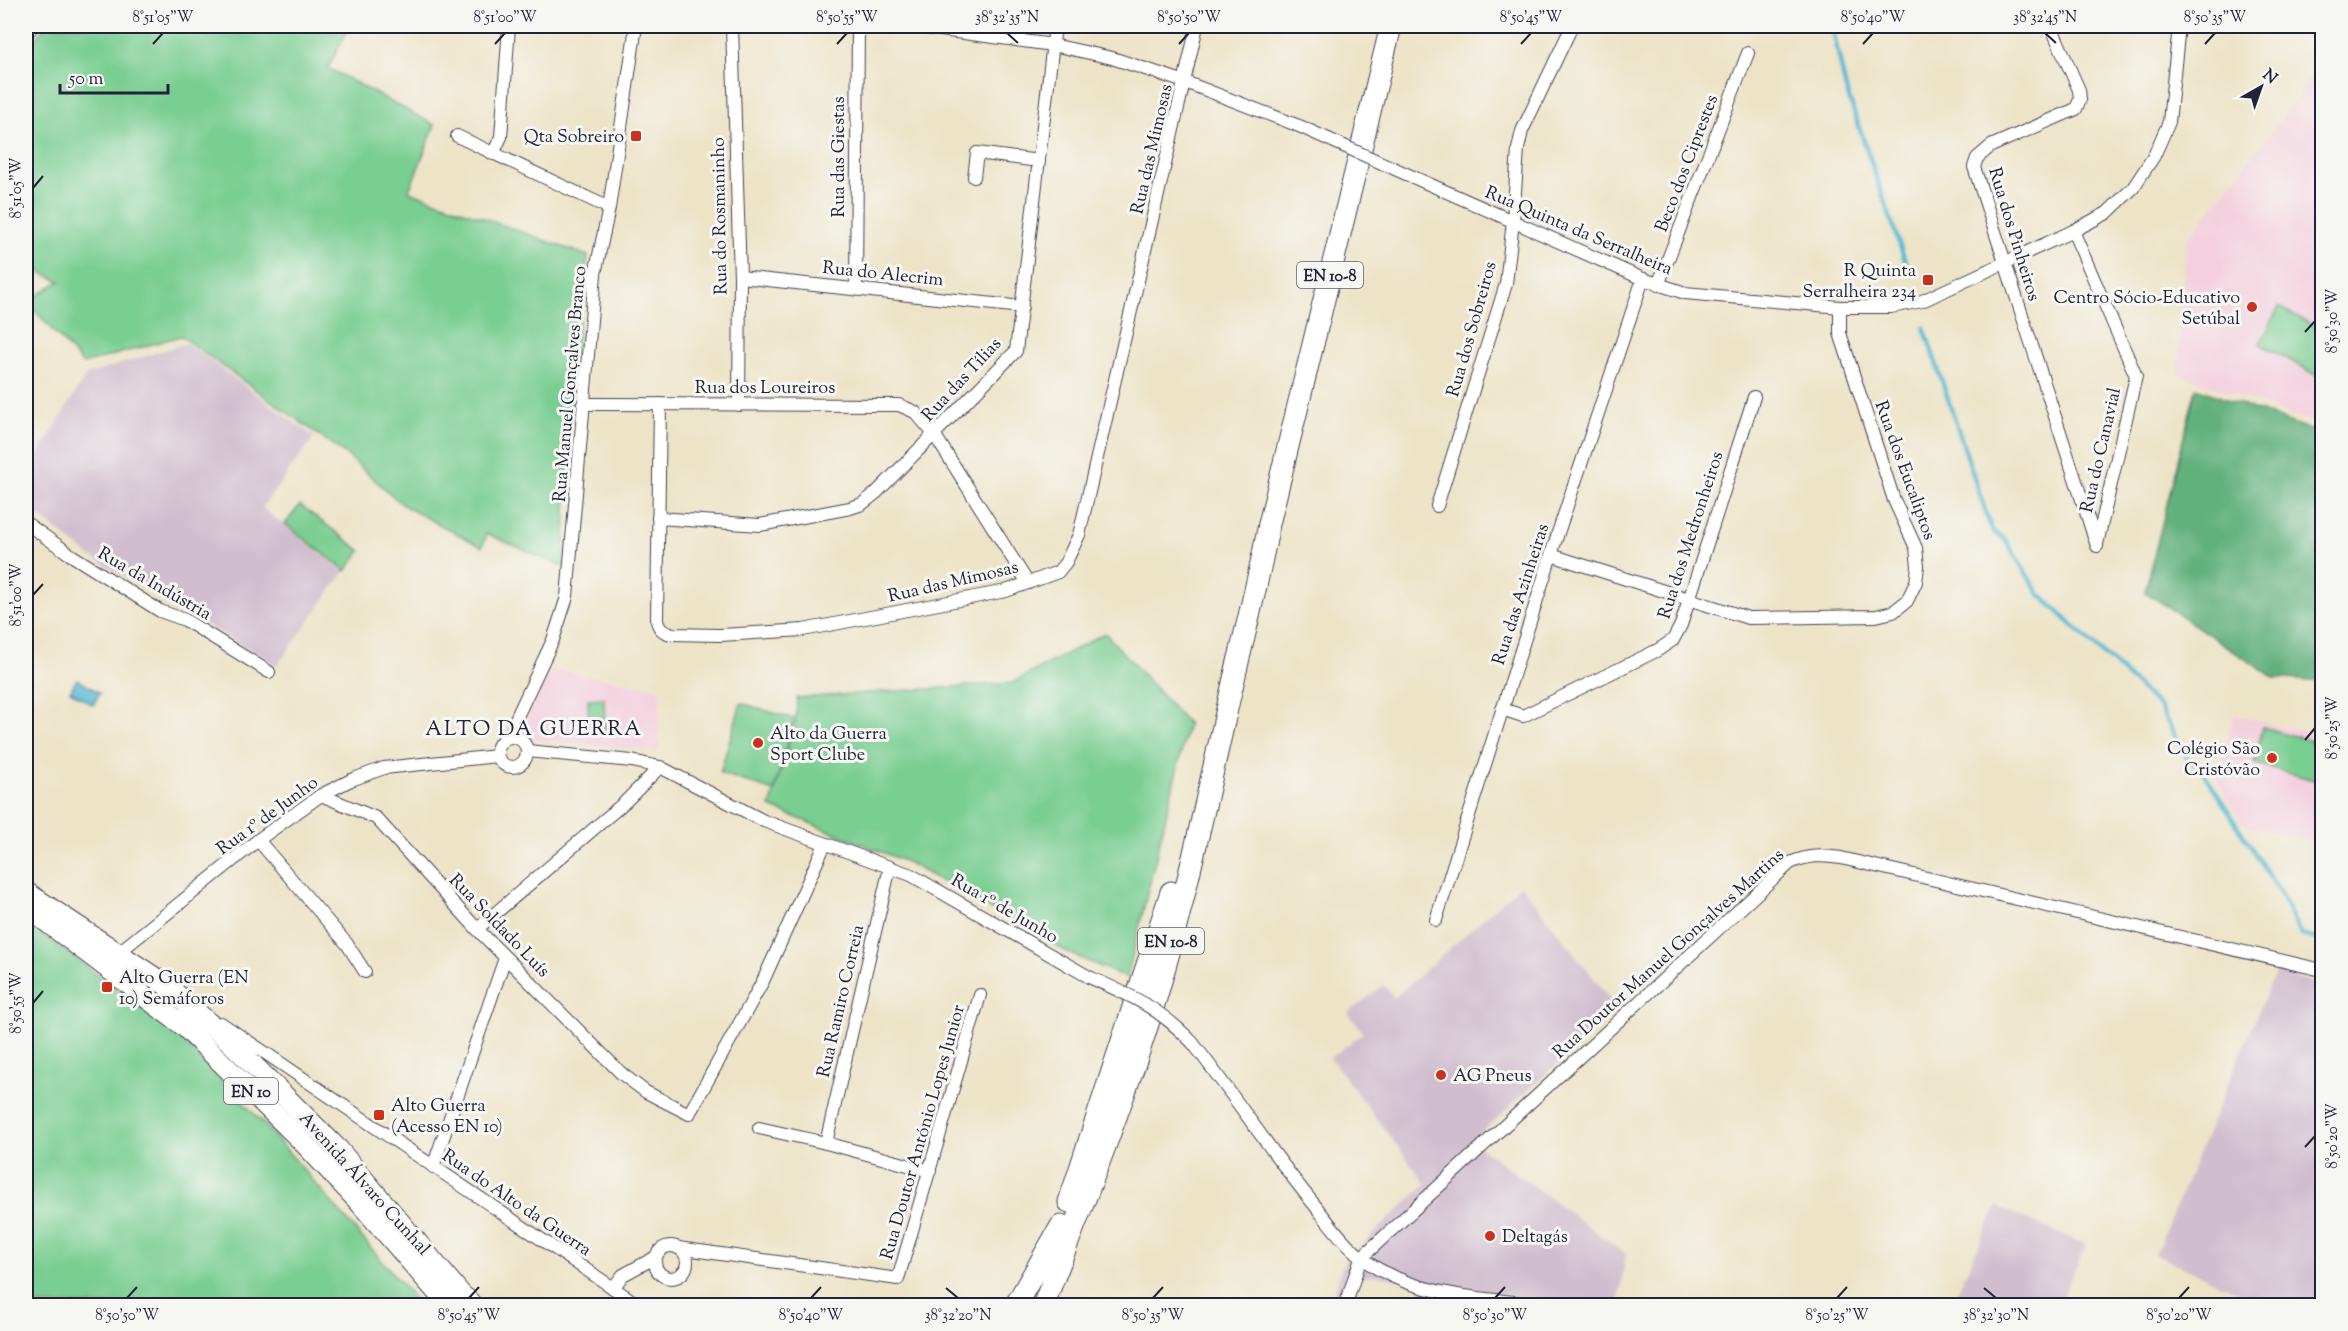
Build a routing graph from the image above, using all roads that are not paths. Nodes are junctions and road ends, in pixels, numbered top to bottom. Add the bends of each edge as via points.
1 (33, 26) edge
2 (509, 26) edge
3 (636, 26) edge
4 (732, 26) edge
5 (858, 26) edge
6 (916, 26) edge
7 (1054, 26) edge
8 (1197, 26) edge
9 (1392, 26) edge
10 (1572, 26) edge
11 (2051, 26) edge
12 (2179, 26) edge
13 (26, 34) edge
14 (1053, 45) junction
15 (1748, 53) dead end
16 (1185, 82) junction
17 (457, 136) dead end
18 (493, 154) junction
19 (1039, 160) junction
20 (974, 177) dead end
21 (609, 208) junction
22 (1514, 221) junction
23 (2073, 231) junction
24 (2004, 262) junction
25 (740, 277) junction
26 (1643, 279) junction
27 (1658, 285) junction
28 (856, 288) junction
29 (1840, 306) junction
30 (1022, 307) junction
31 (1754, 398) dead end
32 (583, 404) junction
33 (660, 404) junction
34 (739, 405) junction
35 (934, 434) junction
36 (1437, 506) dead end
37 (658, 518) junction
38 (26, 523) edge
39 (1269, 524) junction
40 (2097, 546) joint
41 (1551, 555) junction
42 (1028, 583) junction
43 (1690, 599) junction
44 (269, 672) dead end
45 (1502, 710) junction
46 (512, 736) junction
47 (527, 751) junction
48 (497, 756) junction
49 (660, 767) junction
50 (321, 795) junction
51 (258, 840) junction
52 (825, 844) junction
53 (890, 867) junction
54 (26, 892) edge
55 (26, 906) edge
56 (1436, 921) dead end
57 (477, 930) junction
58 (118, 953) junction
59 (505, 958) junction
60 (2322, 970) edge
61 (365, 972) dead end
62 (166, 985) junction
63 (980, 995) dead end
64 (759, 1128) dead end
65 (826, 1143) junction
66 (1100, 1160) junction
67 (433, 1167) junction
68 (930, 1171) junction
69 (1061, 1226) junction
70 (678, 1248) junction
71 (656, 1257) junction
72 (1361, 1258) junction
73 (613, 1288) junction
74 (465, 1304) edge
75 (640, 1305) edge
76 (1015, 1305) edge
77 (1030, 1305) edge
78 (1043, 1305) edge
79 (1059, 1305) edge
80 (1345, 1305) edge
81 (1545, 1305) edge

1 - 13 street
2 - 18 street via 501,137
3 - 21 street, Rua Manuel Gonçalves Branco
4 - 25 street, Rua do Rosmaninho
5 - 28 street, Rua das Giestas
6 - 14 street, Rua Quinta da Serralheira
7 - 14 street, Rua das Tílias
8 - 16 street, Rua das Mimosas
9 - 39 highway, EN 10-8
10 - 22 street, Rua dos Sobreiros via 1522,131
11 - 24 street, Rua dos Pinheiros via 2079,90 2076,109 1991,146 1977,158 1974,167
12 - 23 street, Rua Quinta da Serralheira via 2169,122 2154,156 2133,188 2107,213
14 - 16 street, Rua Quinta da Serralheira via 1112,57
14 - 19 street, Rua das Tílias
15 - 27 street, Beco dos Ciprestes
16 - 22 street, Rua Quinta da Serralheira, bridge via 1299,126
16 - 42 street, Rua das Mimosas via 1079,534 1058,572
17 - 18 street
18 - 21 street
19 - 20 street via 977,153
19 - 30 street, Rua das Tílias
21 - 32 street, Rua Manuel Gonçalves Branco via 595,274
22 - 26 street, Rua Quinta da Serralheira
22 - 36 street, Rua dos Sobreiros via 1506,284
23 - 24 street, Rua Quinta da Serralheira
23 - 40 street, Rua do Canavial via 2136,376
24 - 29 street, Rua Quinta da Serralheira via 1914,303 1891,307
24 - 40 street, Rua dos Pinheiros
25 - 28 street, Rua do Alecrim
25 - 34 street, Rua do Rosmaninho
26 - 27 street, Rua Quinta da Serralheira
26 - 41 street, Rua das Azinheiras
27 - 29 street, Rua Quinta da Serralheira via 1685,293
28 - 30 street, Rua do Alecrim
29 - 43 street, Rua dos Eucaliptos via 1840,333 1894,500 1916,548 1916,582 1907,601 1893,612 1876,616 1748,618
30 - 35 street, Rua das Tílias via 1016,351
31 - 43 street, Rua dos Medronheiros
32 - 33 street, Rua dos Loureiros
32 - 46 street, Rua Manuel Gonçalves Branco via 567,597 562,618 514,723
33 - 34 street, Rua dos Loureiros
33 - 37 street, Rua das Mimosas
34 - 35 street, Rua dos Loureiros via 899,405 915,412
35 - 37 street, Rua das Tílias via 876,493 850,508 760,525
35 - 42 street, Rua dos Loureiros
37 - 42 street, Rua das Mimosas via 657,621 659,627 671,634 803,630 1006,591
38 - 44 street, Rua da Indústria via 160,611 185,620
39 - 66 highway, EN 10-8 via 1184,897 1146,1029
39 - 69 highway, EN 10-8 via 1246,585 1170,896
41 - 43 street, Rua dos Eucaliptos
41 - 45 street, Rua das Azinheiras
43 - 45 street, Rua dos Medronheiros via 1673,640 1658,650 1522,716
45 - 56 street, Rua das Azinheiras
46 - 47 street via 522,741
46 - 48 street via 500,743
47 - 48 street via 518,766 505,765
47 - 49 street, Rua 1º de Junho via 632,760
48 - 50 street, Rua 1º de Junho via 384,768
49 - 52 street, Rua 1º de Junho via 764,821
49 - 57 street
50 - 51 street, Rua 1º de Junho
50 - 57 street, Rua Soldado Luís via 376,818
51 - 58 street, Rua 1º de Junho
51 - 61 street via 347,944
52 - 53 street, Rua 1º de Junho
52 - 59 street, Rua Soldado Luís via 764,981 689,1114 646,1092 622,1074
53 - 65 street, Rua Ramiro Correia
53 - 72 street, Rua 1º de Junho, bridge via 1162,1014 1192,1042 1284,1167
54 - 58 main road, Avenida Álvaro Cunhal / EN 10
55 - 74 main road, Avenida Álvaro Cunhal / EN 10 via 185,1027
57 - 59 street, Rua Soldado Luís
58 - 62 main road, Avenida Álvaro Cunhal / EN 10
59 - 67 street
60 - 72 street, Rua Doutor Manuel Gonçalves Martins via 1841,858 1806,856 1790,863
62 - 67 street, Rua do Alto da Guerra
62 - 74 main road, Avenida Álvaro Cunhal / EN 10 via 338,1149
63 - 68 street, Rua Doutor António Lopes Junior
64 - 65 street
65 - 68 street
66 - 78 highway, EN 10-8
66 - 79 highway via 1096,1190
67 - 73 street, Rua do Alto da Guerra
68 - 70 street, Rua Doutor António Lopes Junior via 898,1279
69 - 76 highway
69 - 77 highway, EN 10-8
70 - 71 street via 666,1247
70 - 71 street via 687,1263 677,1277 660,1273
71 - 73 street via 623,1275
72 - 80 street, Rua Doutor Manuel Gonçalves Martins
72 - 81 street, Rua 1º de Junho via 1422,1287
73 - 75 street, Rua do Alto da Guerra

